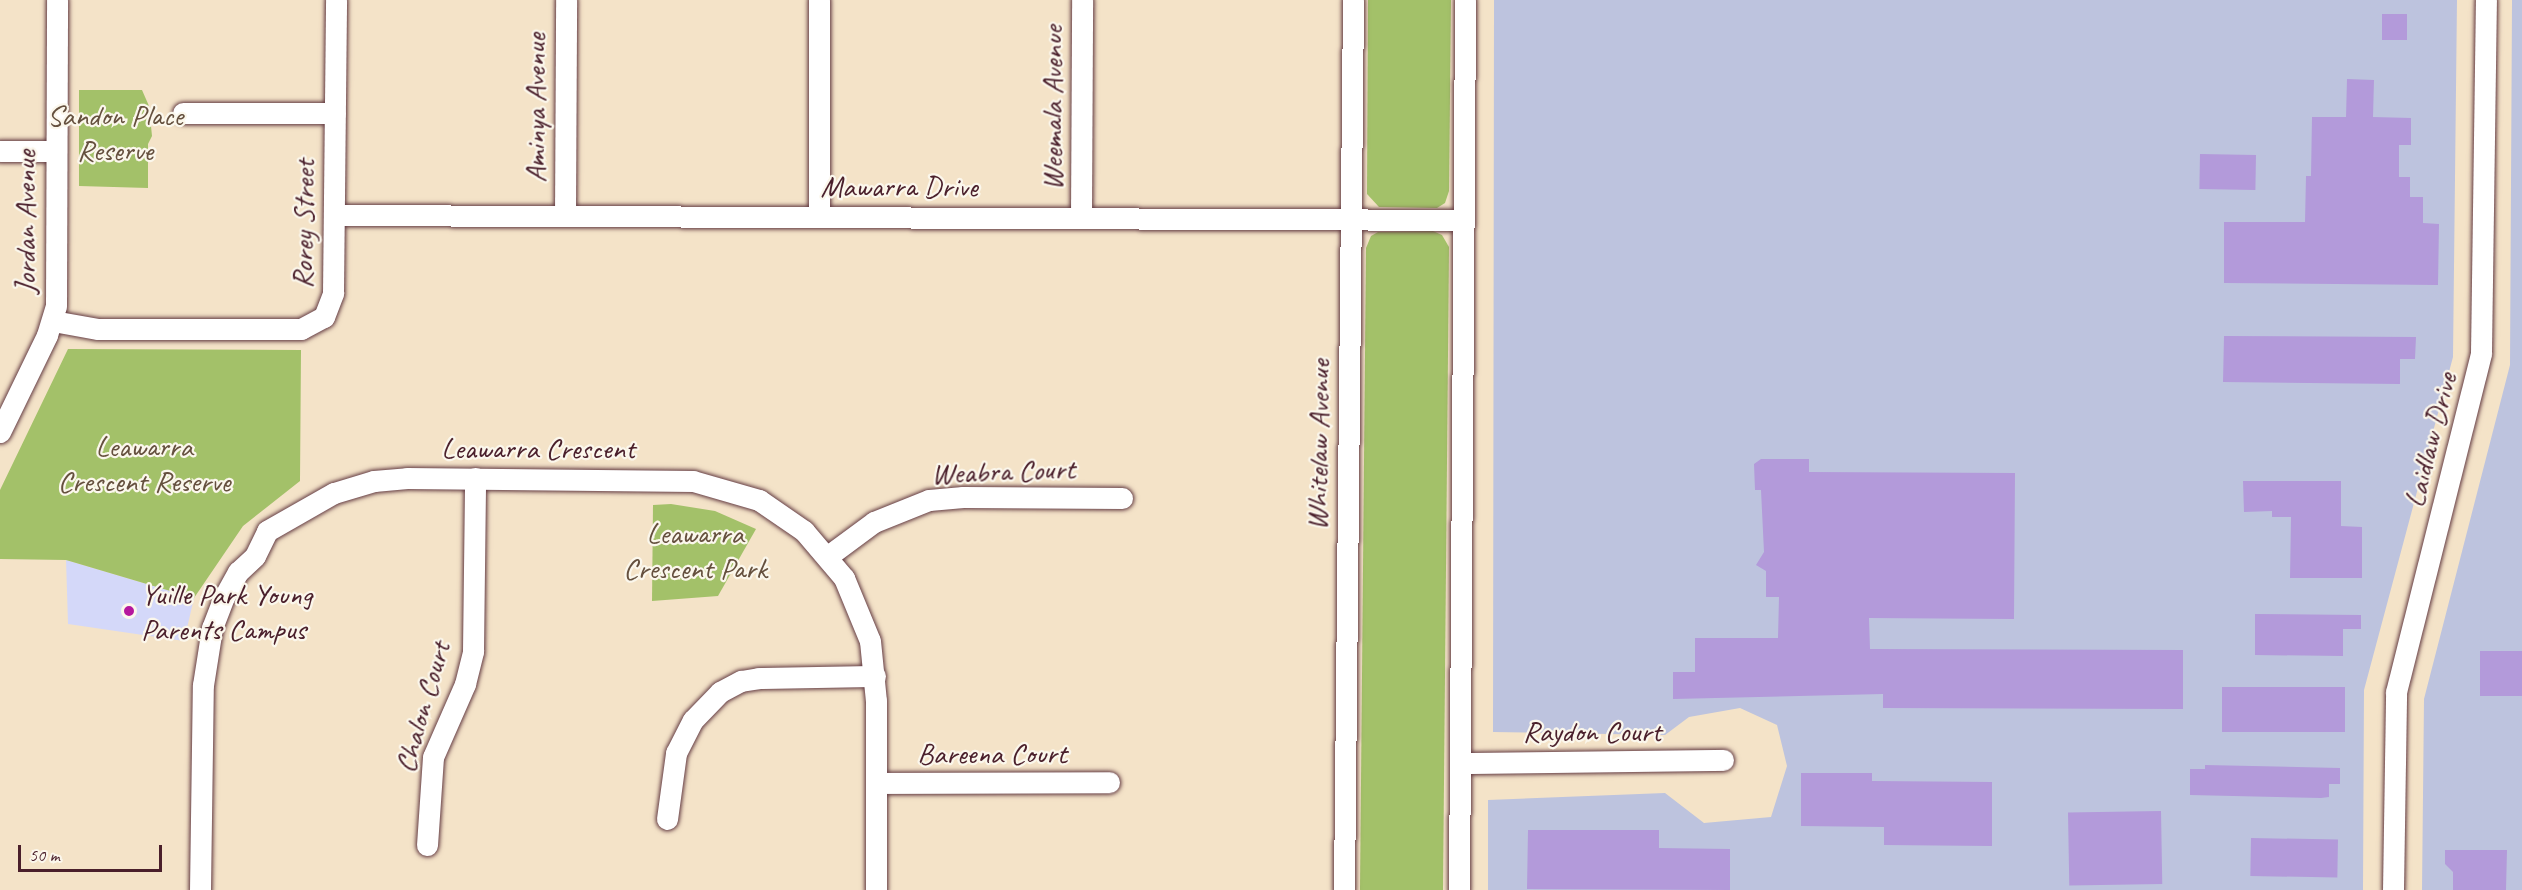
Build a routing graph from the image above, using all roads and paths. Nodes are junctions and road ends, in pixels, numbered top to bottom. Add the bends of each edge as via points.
1 (57, 0) edge
2 (336, 0) edge
3 (566, 0) edge
4 (819, 0) edge
5 (1082, 0) edge
6 (1353, 0) edge
7 (1465, 0) edge
8 (2486, 0) edge
9 (183, 113) dead end
10 (335, 113) junction
11 (0, 151) edge
12 (54, 151) junction
13 (335, 215) junction
14 (565, 216) junction
15 (819, 216) junction
16 (1081, 217) junction
17 (1351, 220) junction
18 (1463, 220) junction
19 (53, 321) junction
20 (0, 430) edge
21 (475, 478) junction
22 (1122, 498) dead end
23 (828, 556) junction
24 (875, 676) junction
25 (1723, 760) dead end
26 (1461, 763) junction
27 (1109, 782) dead end
28 (876, 783) junction
29 (667, 819) dead end
30 (427, 845) dead end
31 (200, 890) edge
32 (876, 890) edge
33 (1344, 890) edge
34 (1460, 890) edge
35 (2393, 890) edge

1 - 12 street, Jordan Avenue
2 - 10 street, Rorey Street
3 - 14 street, Aminya Avenue
4 - 15 street
5 - 16 street, Weemala Avenue
6 - 17 street, Whitelaw Avenue
7 - 18 street
8 - 35 street, Laidlaw Drive via 2481,353 2396,692
9 - 10 street
10 - 13 street, Rorey Street
11 - 12 street
12 - 19 street, Jordan Avenue
13 - 14 street, Mawarra Drive
13 - 19 street, Rorey Street via 331,304 320,321 308,327 98,329
14 - 15 street, Mawarra Drive
15 - 16 street, Mawarra Drive
16 - 17 street, Mawarra Drive
17 - 18 street, Mawarra Drive
17 - 33 street, Whitelaw Avenue
18 - 26 street
19 - 20 street, Jordan Avenue
21 - 23 street, Leawarra Crescent via 660,478 707,483 738,491 770,507 804,531
21 - 30 street, Chalon Court via 473,651 465,684 433,757
21 - 31 street, Leawarra Crescent via 385,479 334,493 267,531 255,556 238,572 212,628 205,664
22 - 23 street, Weabra Court via 963,496 929,500 874,522
23 - 24 street, Leawarra Crescent via 860,608
24 - 28 street, Leawarra Crescent
24 - 29 street via 759,678 741,681 720,692 693,720 676,753
25 - 26 street, Raydon Court
26 - 34 street
27 - 28 street, Bareena Court
28 - 32 street, Leawarra Crescent

